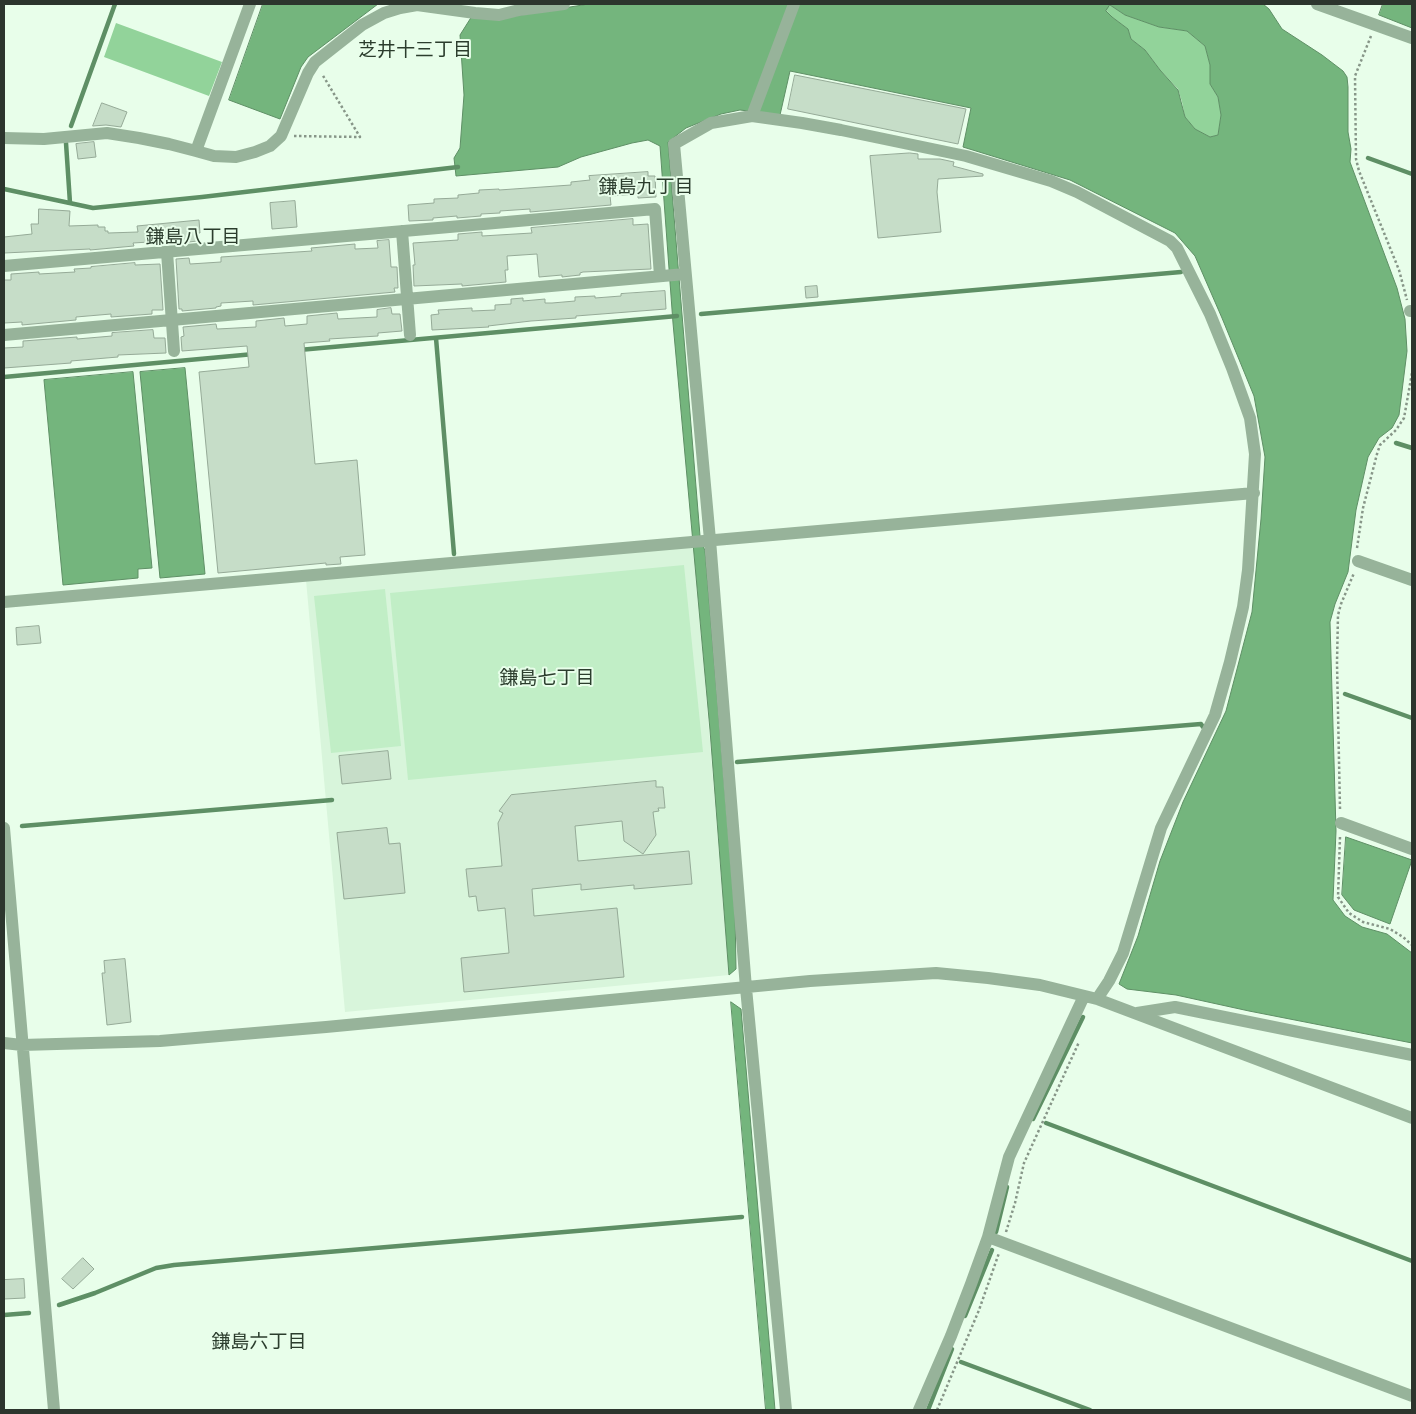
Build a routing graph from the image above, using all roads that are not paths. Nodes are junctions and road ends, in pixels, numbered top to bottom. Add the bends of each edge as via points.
1 (250, 4) edge
2 (564, 4) edge
3 (794, 4) edge
4 (1317, 4) edge
5 (520, 7) edge
6 (1412, 38) edge
7 (752, 115) junction
8 (4, 138) edge
9 (196, 151) junction
10 (402, 231) junction
11 (166, 252) junction
12 (4, 266) edge
13 (685, 274) junction
14 (663, 276) junction
15 (408, 299) junction
16 (172, 320) junction
17 (4, 335) edge
18 (410, 335) dead end
19 (174, 351) dead end
20 (1254, 493) junction
21 (710, 540) junction
22 (1358, 561) road end
23 (1412, 580) edge
24 (4, 602) edge
25 (1341, 823) road end
26 (4, 828) edge
27 (1412, 849) edge
28 (8, 921) edge
29 (746, 988) junction
30 (1084, 996) junction
31 (1097, 999) junction
32 (1134, 1013) junction
33 (4, 1043) edge
34 (22, 1045) junction
35 (1412, 1055) edge
36 (1412, 1118) edge
37 (988, 1237) junction
38 (1412, 1396) edge
39 (54, 1410) edge
40 (786, 1410) edge
41 (920, 1410) edge

1 - 9 street
2 - 5 street
3 - 7 street
4 - 6 street
5 - 9 street via 499,14 417,5 384,13 362,25 315,62 281,136 270,146 236,157
7 - 13 street via 711,123 674,144
7 - 20 street via 956,154 1051,181 1170,241 1178,248 1210,314 1250,418 1255,454
8 - 9 street via 44,139 106,133
10 - 11 street
10 - 14 street via 655,209
10 - 15 street
11 - 12 street
11 - 16 street
13 - 14 street
13 - 21 street
14 - 15 street
15 - 16 street
15 - 18 street
16 - 17 street
16 - 19 street
20 - 21 street
20 - 31 street via 1243,607 1215,715 1161,828 1123,953
21 - 24 street
21 - 29 street
22 - 23 street
25 - 27 street
26 - 28 street
28 - 34 street
29 - 30 street via 936,973 1040,985
29 - 34 street via 179,1039
29 - 40 street
30 - 31 street
30 - 37 street via 1009,1157
31 - 32 street
32 - 35 street via 1175,1007
32 - 36 street
33 - 34 street
34 - 39 street
37 - 38 street
37 - 41 street via 952,1336

